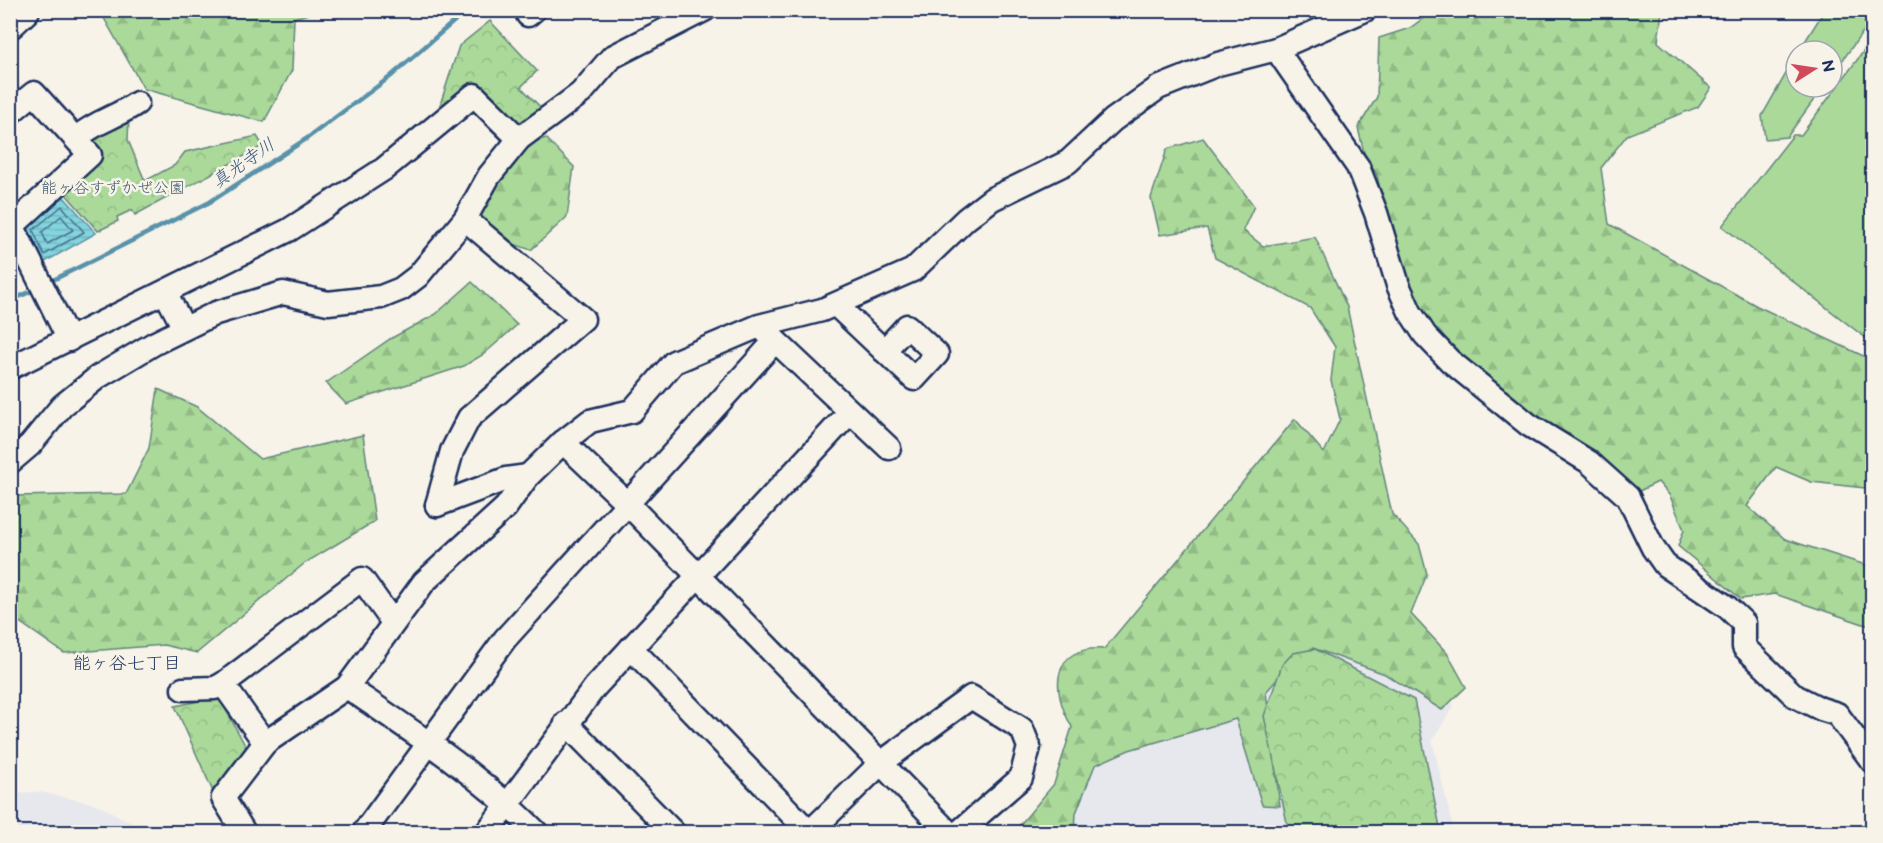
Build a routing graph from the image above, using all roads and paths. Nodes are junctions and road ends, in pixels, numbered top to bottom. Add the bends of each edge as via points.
1 (704, 10) edge
2 (1365, 10) edge
3 (1276, 49) junction
4 (137, 103) dead end
5 (10, 113) edge
6 (75, 138) junction
7 (519, 139) junction
8 (465, 219) junction
9 (12, 227) edge
10 (165, 292) junction
11 (836, 305) junction
12 (184, 328) junction
13 (767, 333) junction
14 (69, 340) junction
15 (884, 351) dead end
16 (10, 368) edge
17 (850, 412) junction
18 (562, 442) junction
19 (889, 448) dead end
20 (10, 462) edge
21 (528, 476) junction
22 (627, 503) junction
23 (699, 576) junction
24 (392, 621) junction
25 (631, 648) junction
26 (223, 684) junction
27 (347, 687) junction
28 (183, 689) dead end
29 (566, 723) junction
30 (265, 743) junction
31 (428, 743) junction
32 (1872, 760) edge
33 (881, 763) junction
34 (507, 803) junction
35 (244, 832) edge
36 (364, 832) edge
37 (487, 832) edge
38 (536, 832) edge
39 (673, 832) edge
40 (810, 832) edge
41 (948, 832) edge
42 (959, 832) edge

1 - 7 street via 612,57 581,93
2 - 3 street
3 - 11 street via 1218,64 1158,87 1113,120 1068,162 993,198 913,270
3 - 32 street via 1358,167 1398,285 1425,335 1450,361 1529,424 1589,462 1628,497 1665,566 1727,607 1744,623 1744,647 1794,696 1837,714
4 - 6 street via 125,112 98,121
5 - 6 street via 34,93
6 - 9 street via 90,156
7 - 8 street via 489,176
7 - 10 street via 474,95 384,168 289,230
8 - 12 street via 418,276 381,297 328,303 283,293 216,313
8 - 21 street via 583,319 469,418 452,451 437,505 506,479
9 - 14 street
10 - 12 street
10 - 14 street
11 - 13 street
11 - 15 street
12 - 20 street via 98,377 62,406 30,445
13 - 17 street
13 - 18 street via 674,362 632,411 590,421
13 - 22 street
14 - 16 street
17 - 19 street
17 - 23 street
18 - 21 street
18 - 22 street
21 - 24 street via 506,507 424,582
22 - 23 street
22 - 31 street via 505,639
23 - 25 street
23 - 33 street
24 - 26 street via 362,579
24 - 27 street
25 - 29 street
25 - 40 street
26 - 28 street
26 - 30 street
27 - 30 street
27 - 31 street
29 - 34 street
29 - 39 street
30 - 35 street via 223,798
31 - 34 street
31 - 36 street
33 - 40 street
33 - 41 street
33 - 42 street via 971,697 1022,729 1029,747 1021,778
34 - 37 street
34 - 38 street

